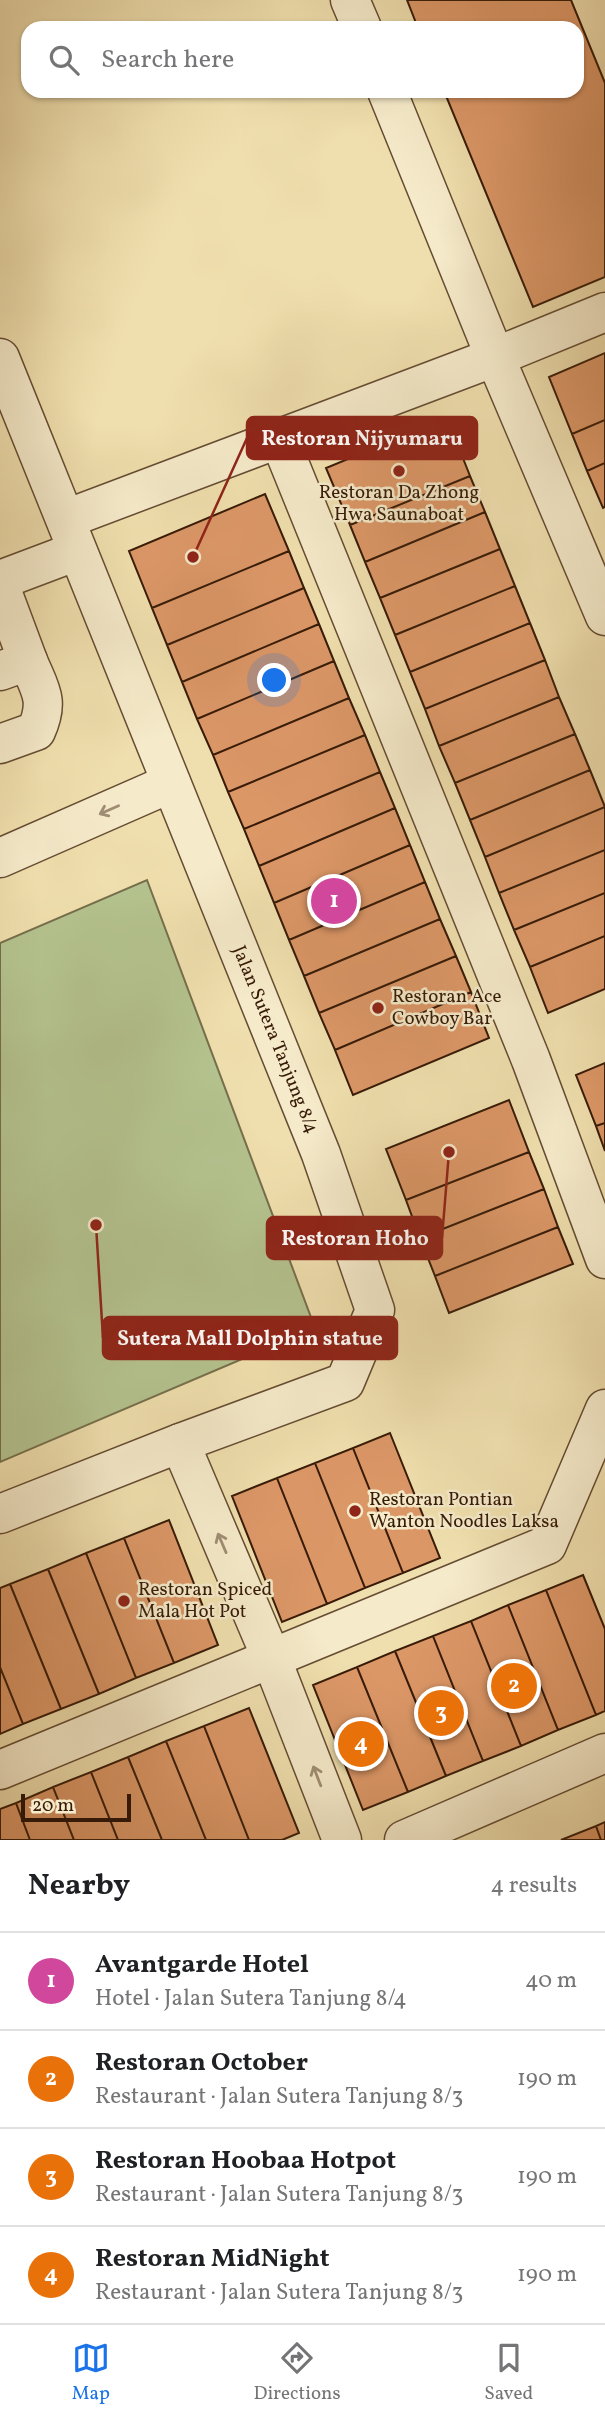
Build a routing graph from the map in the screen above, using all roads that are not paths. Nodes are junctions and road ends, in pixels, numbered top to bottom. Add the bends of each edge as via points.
1 (350, 0) edge
2 (359, 21) edge
3 (390, 98) edge
4 (605, 312) edge
5 (495, 357) junction
6 (0, 358) edge
7 (279, 438) junction
8 (71, 535) junction
9 (0, 580) edge
10 (0, 586) edge
11 (605, 616) edge
12 (14, 666) edge
13 (0, 744) edge
14 (171, 783) junction
15 (0, 858) edge
16 (605, 1259) edge
17 (605, 1409) edge
18 (180, 1443) junction
19 (0, 1514) edge
20 (271, 1660) junction
21 (605, 1753) edge
22 (0, 1770) edge
23 (342, 1840) edge
24 (404, 1840) edge

1 - 2 street
3 - 5 street
4 - 5 street
5 - 7 street
5 - 11 street
6 - 8 street, Jalan Sutera Tanjung 8/4
7 - 8 street
7 - 16 street via 531,1060
8 - 9 street
8 - 14 street, Jalan Sutera Tanjung 8/4
10 - 12 street
12 - 13 street via 43,699 44,714 36,731
14 -> 15 street
14 - 18 street, Jalan Sutera Tanjung 8/4 via 321,1154 375,1310 345,1382
17 - 20 street via 547,1545
18 - 19 street, Jalan Sutera Tanjung 8/4
20 -> 18 street
20 - 22 street
23 -> 20 street
21 - 24 street

